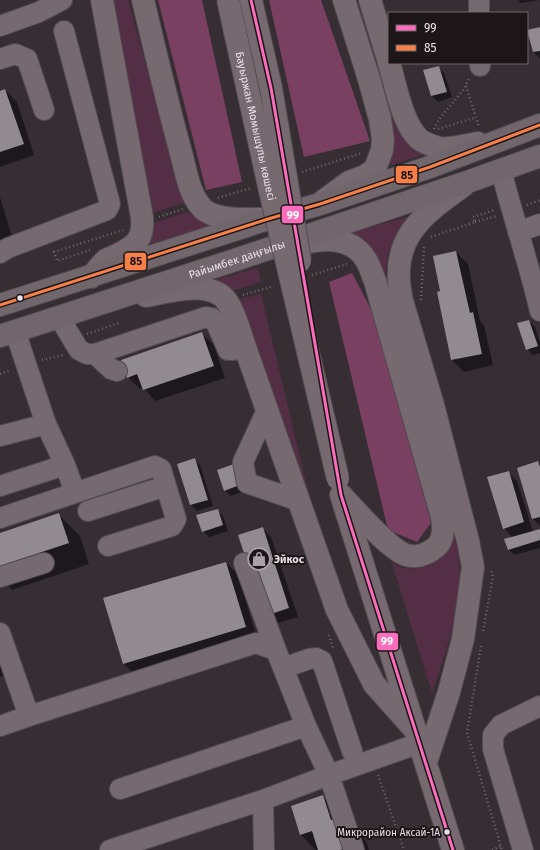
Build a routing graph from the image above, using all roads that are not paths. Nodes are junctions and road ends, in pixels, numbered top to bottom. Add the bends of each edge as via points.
1 (62, 0) edge
2 (102, 0) edge
3 (143, 0) edge
4 (228, 0) edge
5 (251, 0) edge
6 (344, 0) edge
7 (370, 0) edge
8 (479, 0) edge
9 (479, 12) edge
10 (0, 26) edge
11 (64, 31) dead end
12 (0, 59) edge
13 (388, 60) edge
14 (389, 64) edge
15 (44, 110) dead end
16 (540, 125) edge
17 (513, 135) junction
18 (540, 156) edge
19 (501, 170) junction
20 (470, 181) junction
21 (320, 204) junction
22 (268, 219) junction
23 (540, 224) edge
24 (518, 232) junction
25 (0, 253) edge
26 (235, 260) junction
27 (91, 277) junction
28 (536, 279) edge
29 (100, 304) junction
30 (0, 305) edge
31 (540, 311) edge
32 (59, 317) junction
33 (7, 333) edge
34 (245, 347) junction
35 (95, 354) junction
36 (117, 371) dead end
37 (267, 410) junction
38 (46, 424) junction
39 (0, 436) edge
40 (65, 465) junction
41 (0, 486) edge
42 (166, 486) junction
43 (339, 487) junction
44 (75, 492) junction
45 (299, 501) junction
46 (88, 511) dead end
47 (0, 518) edge
48 (108, 546) dead end
49 (44, 563) dead end
50 (244, 563) dead end
51 (0, 577) edge
52 (0, 633) edge
53 (279, 659) junction
54 (540, 706) edge
55 (29, 716) junction
56 (0, 726) edge
57 (306, 726) junction
58 (420, 745) junction
59 (352, 751) dead end
60 (328, 775) junction
61 (120, 789) dead end
62 (263, 800) junction
63 (152, 843) edge
64 (110, 850) edge
65 (264, 850) edge
66 (354, 850) edge
67 (452, 850) edge
68 (523, 850) edge

1 - 10 street via 39,12
2 - 27 main road via 143,226 137,243 106,260
3 - 22 main road via 173,123 196,200 204,210 212,214 238,219
4 - 43 main road, Бауыржан Момышұлы көшесі, bridge
5 - 43 main road, Бауыржан Момышұлы көшесі, bridge via 271,88
6 - 21 main road via 377,108 383,147 375,169 349,182
7 - 13 main road
8 - 9 street
11 - 25 street via 110,204 106,210
12 - 15 street via 15,54 27,59
14 - 17 main road via 406,119 420,140 440,148 455,148
16 - 17 highway
17 - 21 highway via 430,167
18 - 19 highway, Райымбек даңғылы
19 - 20 highway, Райымбек даңғылы
19 - 24 street
20 - 26 highway, Райымбек даңғылы
20 - 58 main road via 435,206 416,225 403,248 399,269 399,291 433,405 473,567 463,638 449,692
21 - 22 highway
22 - 27 highway
23 - 24 street
24 - 28 street
26 - 29 highway, Райымбек даңғылы
26 - 43 main road via 307,242 327,240 340,241 354,247 366,259 375,281 442,517 443,532 439,543 426,554 405,555 390,544
27 - 30 highway
28 - 31 street
29 - 32 highway, Райымбек даңғылы
29 - 34 main road via 192,288 208,289 223,296 229,304
32 - 33 highway, Райымбек даңғылы
32 - 35 street via 79,350
33 - 38 street
34 - 35 street via 228,350 217,325 212,318 206,317
34 - 37 main road
35 - 36 street via 111,369
37 - 45 main road
37 - 45 street via 243,462 247,483
38 - 39 street
38 - 40 street
40 - 41 street
40 - 44 street
42 - 44 street via 161,469 155,466
42 - 46 street
42 - 48 street via 176,519 172,526
43 - 58 main road, Бауыржан Момышұлы көшесі
44 - 47 street
45 - 58 main road via 337,610 374,684
49 - 51 street
50 - 53 street
52 - 55 street
53 - 55 street via 256,643
53 - 57 street
53 - 59 street via 316,658 322,661
54 - 68 street via 501,725 493,735 493,749
55 - 56 street
57 - 60 street
57 - 61 street
58 - 60 street
58 - 67 main road, Бауыржан Момышұлы көшесі
60 - 62 street
60 - 66 street
62 - 63 street
62 - 65 street
63 - 64 street

